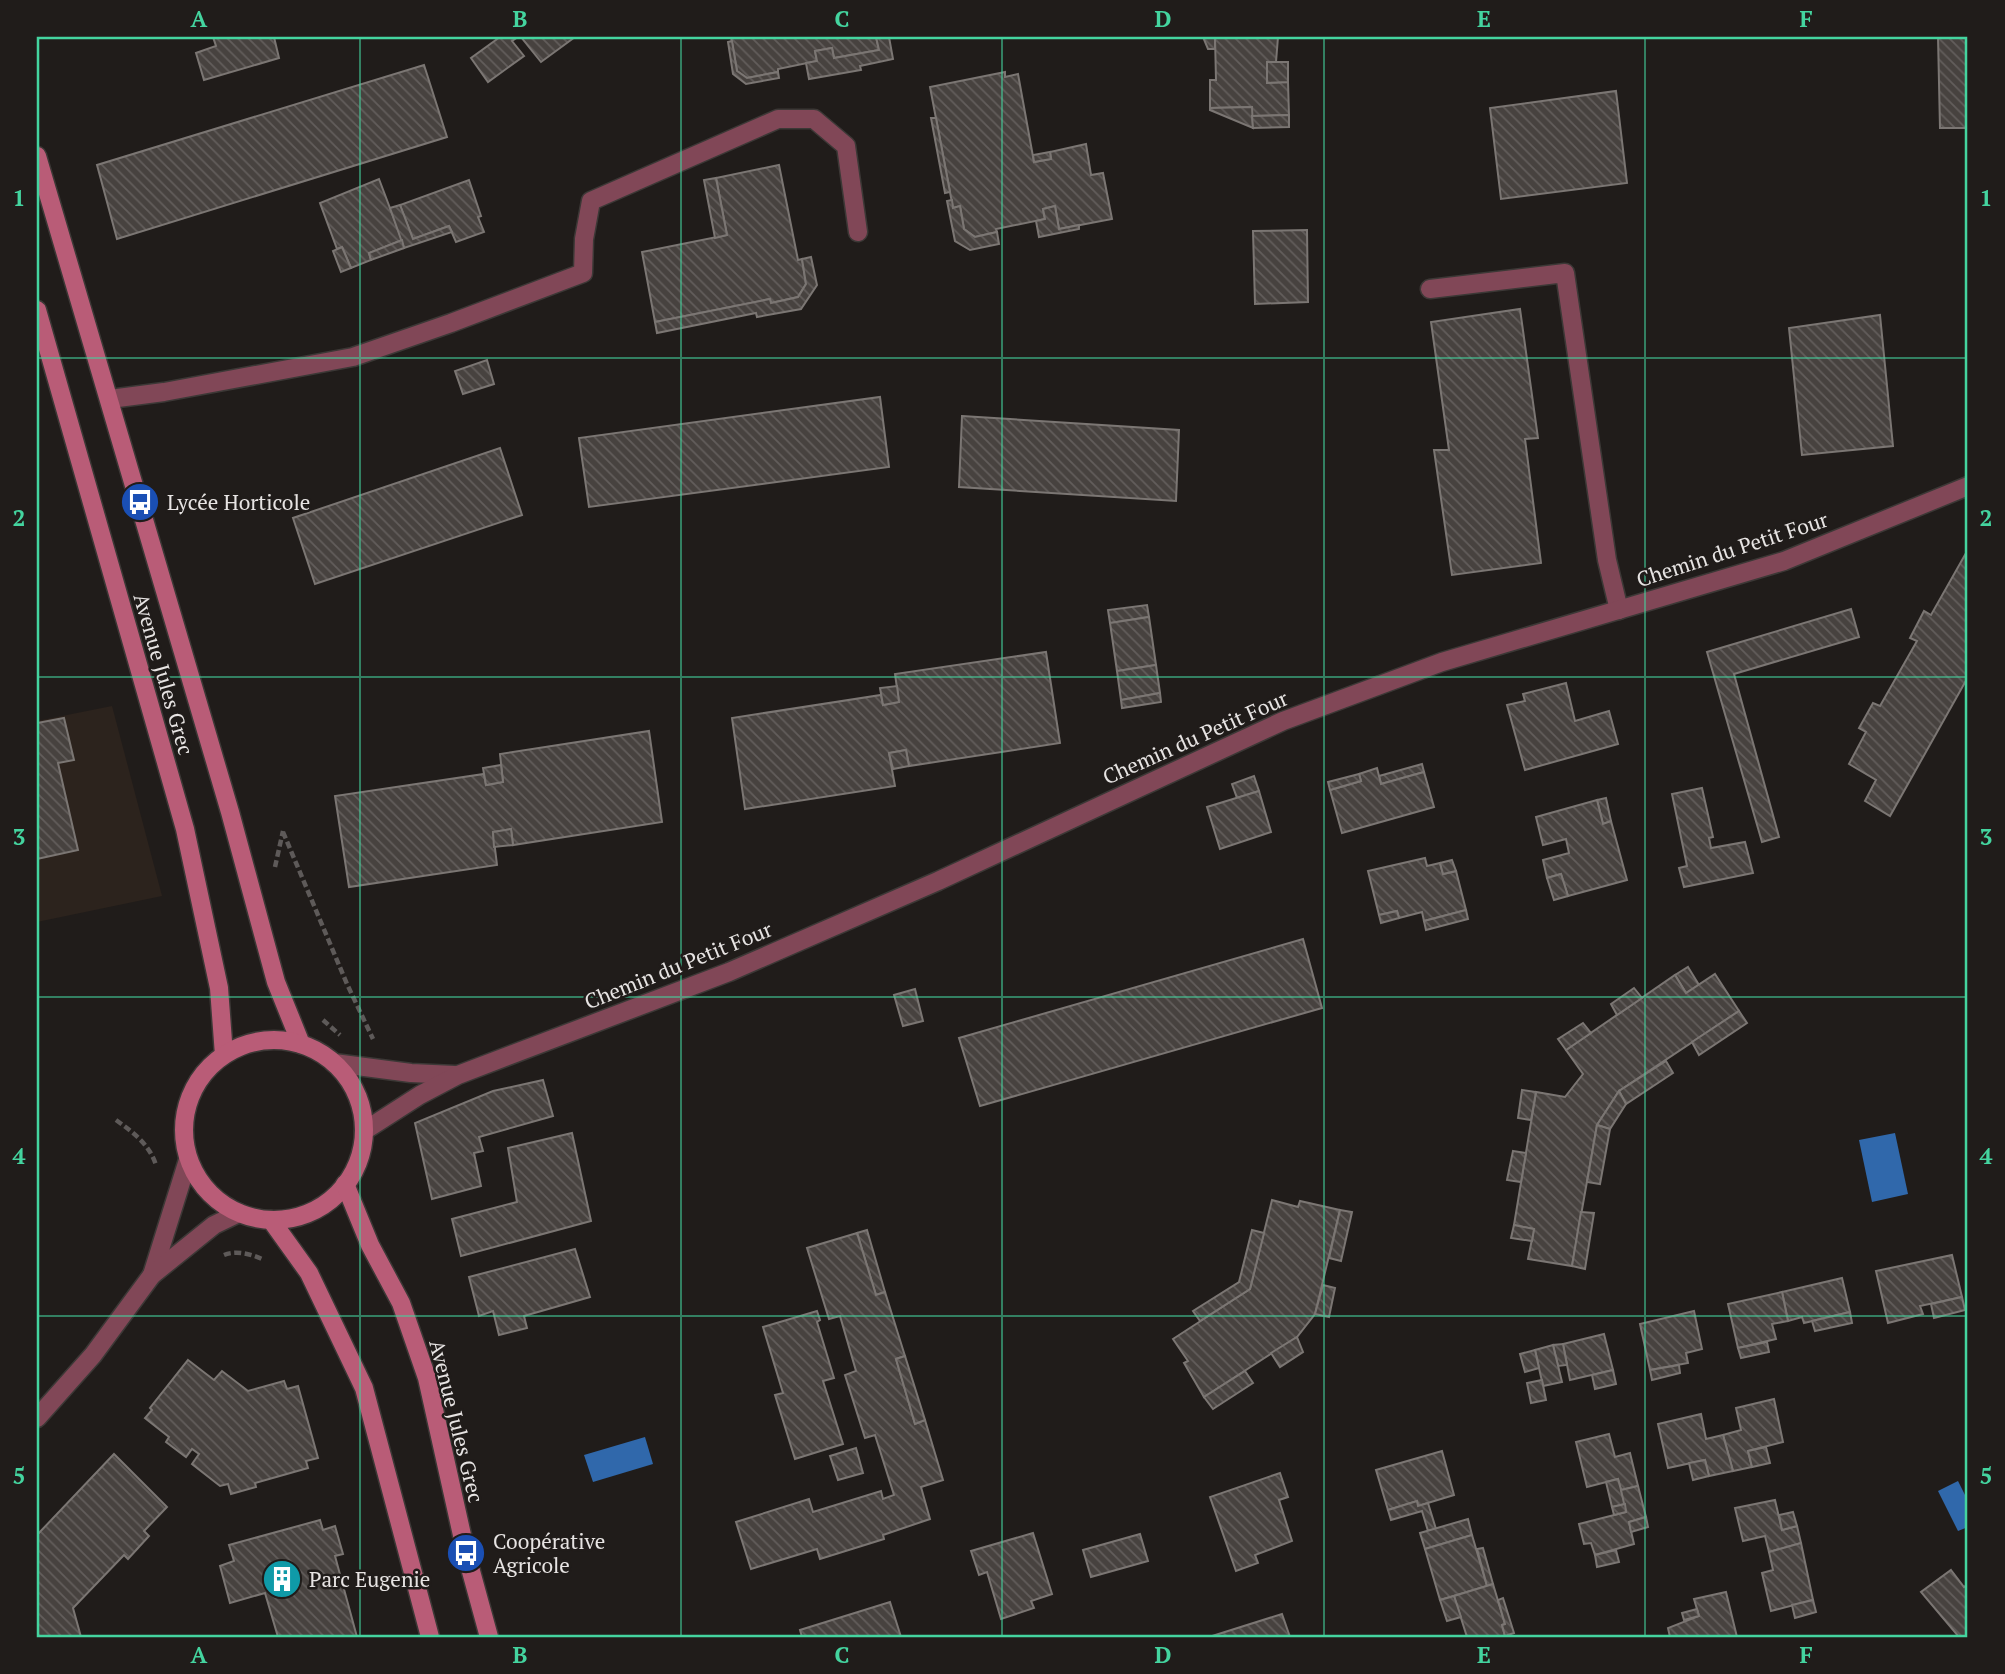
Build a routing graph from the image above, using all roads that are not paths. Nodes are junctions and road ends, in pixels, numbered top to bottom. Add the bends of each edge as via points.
1 (37, 156) edge
2 (858, 232) dead end
3 (1430, 289) dead end
4 (37, 310) edge
5 (110, 399) junction
6 (1968, 486) edge
7 (1619, 610) junction
8 (301, 1044) junction
9 (224, 1055) junction
10 (334, 1063) junction
11 (458, 1075) junction
12 (364, 1131) junction
13 (188, 1160) junction
14 (345, 1184) junction
15 (239, 1213) junction
16 (271, 1220) junction
17 (152, 1275) junction
18 (37, 1418) edge
19 (430, 1637) edge
20 (489, 1637) edge

1 - 5 street, Avenue Jules Grec
2 - 5 street via 846,146 814,120 778,120 591,201 583,273 353,357
3 - 7 street via 1565,273 1607,560
4 - 9 street, Avenue Jules Grec via 185,829 219,988
5 - 8 street, Avenue Jules Grec via 276,982
6 - 7 street, Chemin du Petit Four via 1784,561
7 - 11 street, Chemin du Petit Four via 1442,662 1283,721 729,972
8 - 9 street via 275,1040 248,1044
8 - 10 street
9 - 13 street via 207,1069 186,1107 183,1133
10 - 11 street, Chemin du Petit Four
10 - 12 street via 355,1094
11 - 12 street, Chemin du Petit Four
12 - 14 street via 355,1168
13 - 15 street via 208,1191
13 - 17 street
14 - 16 street via 325,1204 299,1217
14 - 20 street, Avenue Jules Grec via 401,1303 427,1378
15 - 16 street
15 - 17 street via 214,1225
16 - 19 street via 309,1273 364,1388
17 - 18 street via 93,1355

